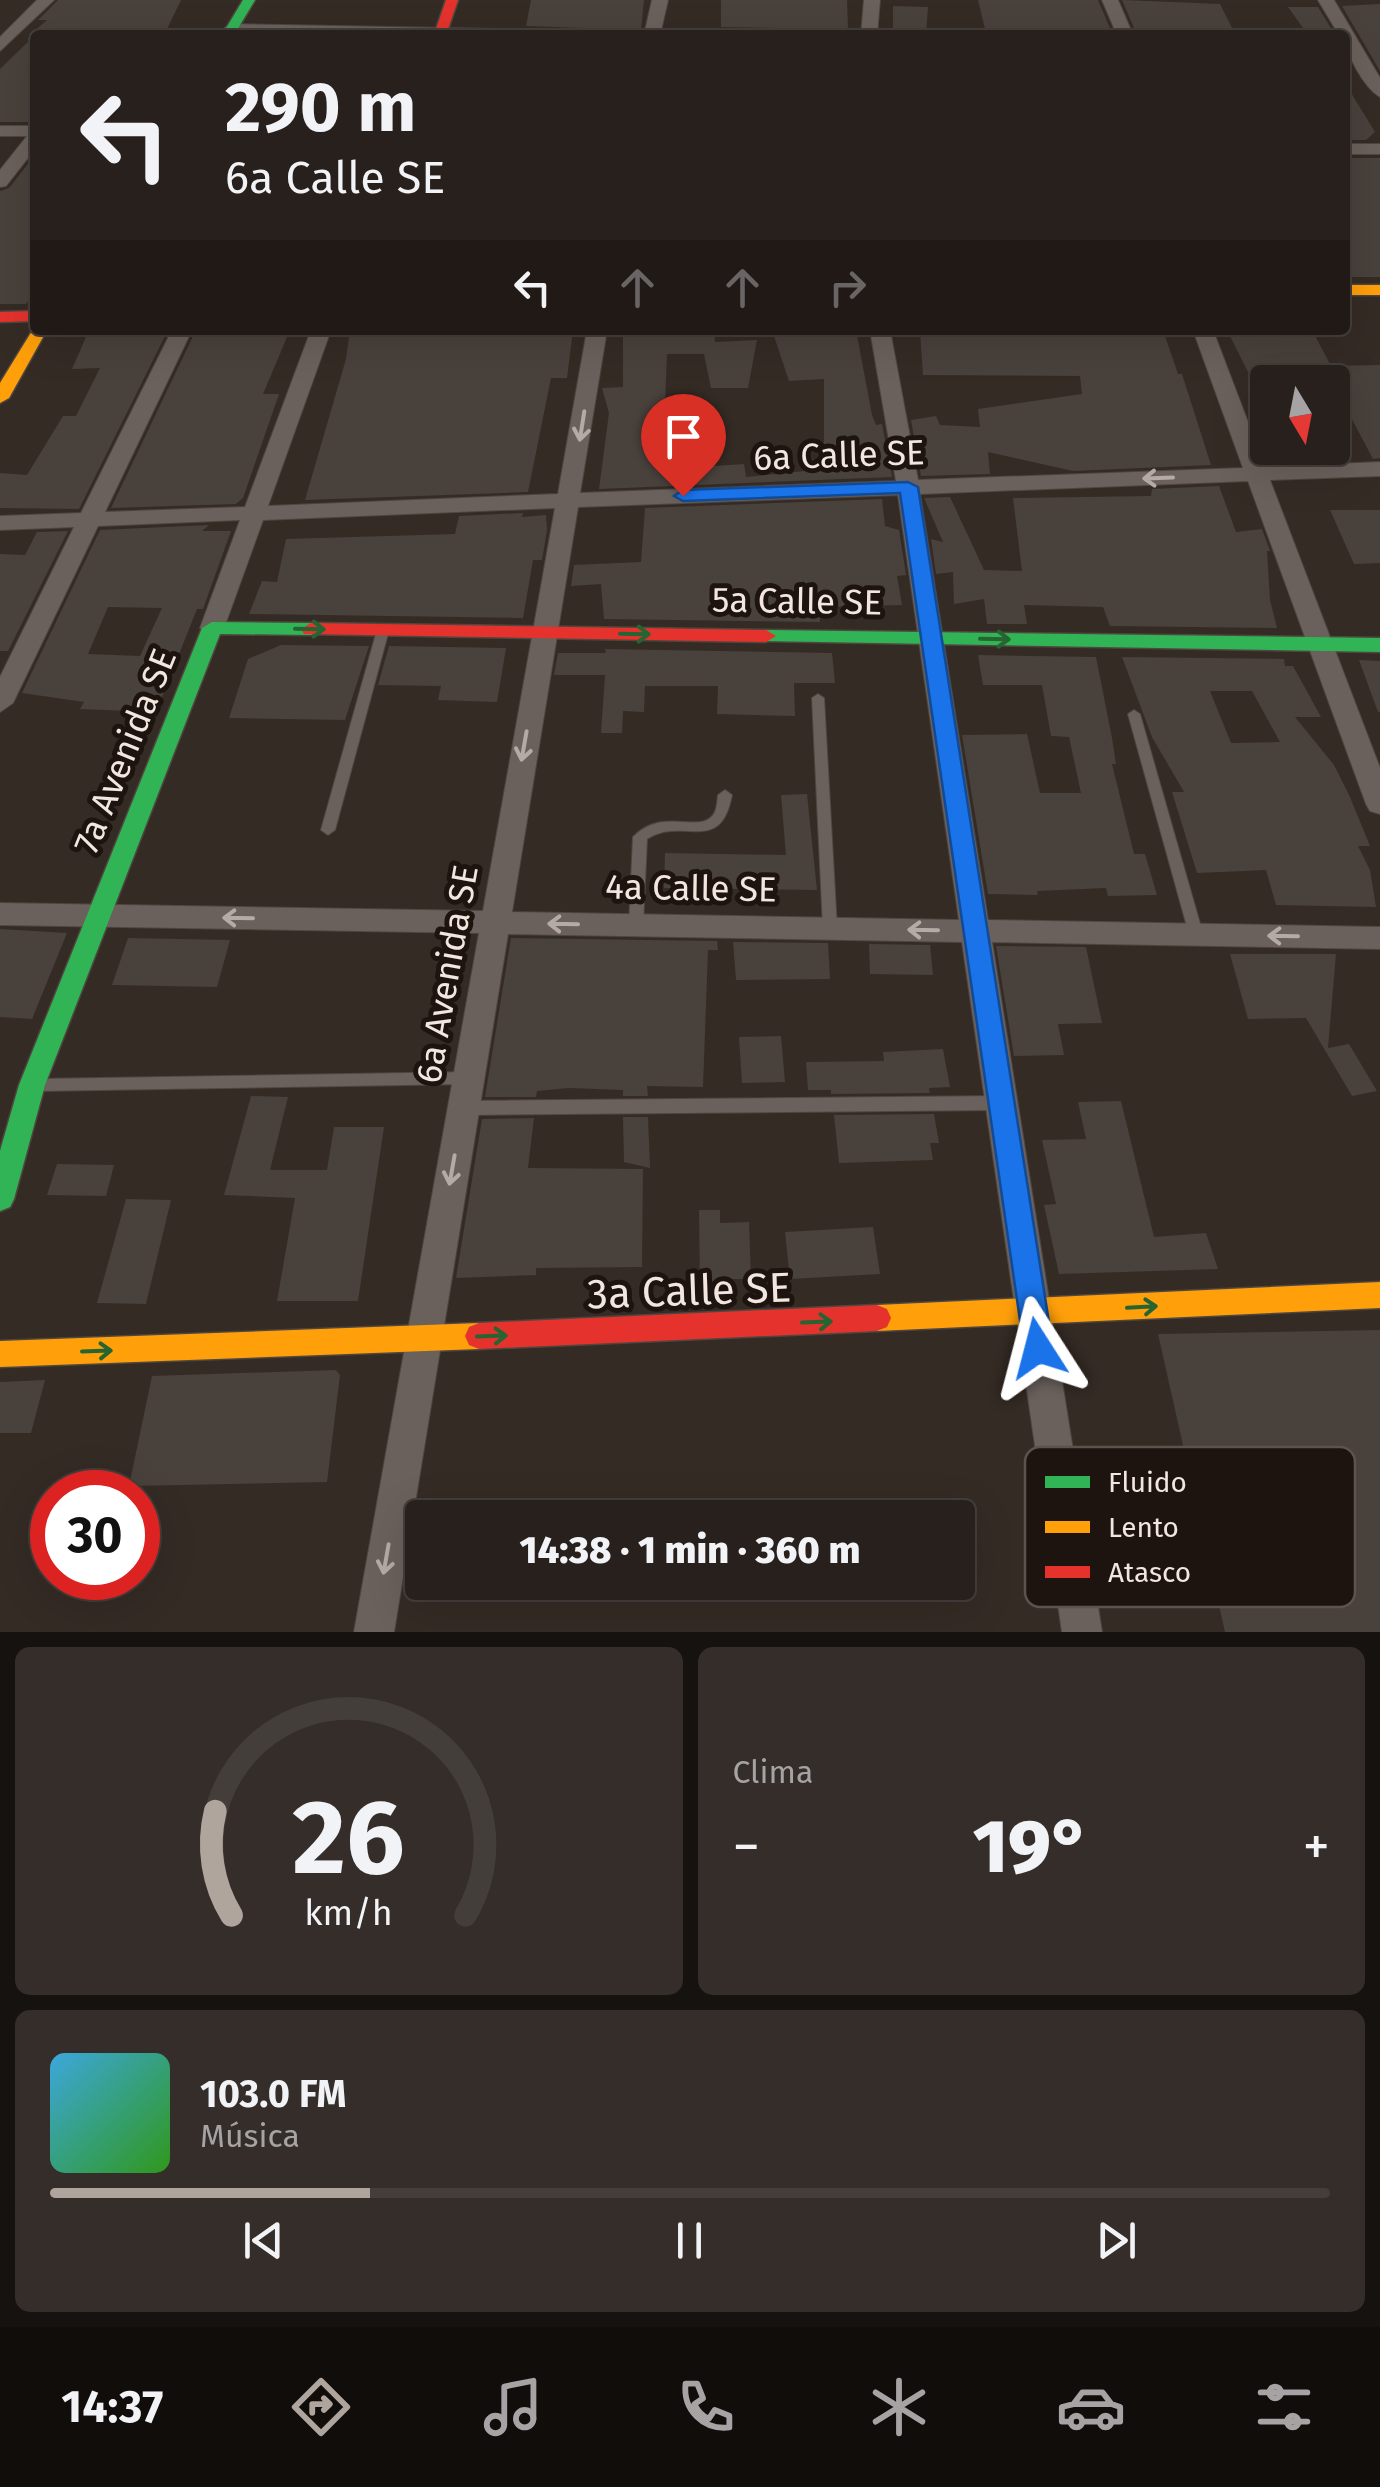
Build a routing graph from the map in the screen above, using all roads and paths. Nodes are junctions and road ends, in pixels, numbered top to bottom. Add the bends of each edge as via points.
1 (46, 0) edge
2 (249, 0) edge
3 (452, 0) edge
4 (660, 0) edge
5 (872, 0) edge
6 (1110, 0) edge
7 (1326, 0) edge
8 (230, 30) edge
9 (441, 30) edge
10 (653, 30) edge
11 (869, 30) edge
12 (1123, 30) edge
13 (1341, 30) edge
14 (0, 46) edge
15 (1350, 46) edge
16 (1380, 46) edge
17 (1350, 47) edge
18 (1380, 92) edge
19 (0, 130) edge
20 (30, 133) edge
21 (30, 141) edge
22 (1350, 149) edge
23 (1380, 149) edge
24 (0, 182) edge
25 (1350, 290) edge
26 (1380, 290) edge
27 (30, 316) edge
28 (0, 317) edge
29 (36, 335) edge
30 (180, 335) edge
31 (319, 335) edge
32 (596, 335) edge
33 (881, 335) edge
34 (1205, 335) edge
35 (0, 398) edge
36 (1380, 469) edge
37 (1256, 474) junction
38 (908, 487) junction
39 (570, 500) junction
40 (252, 513) junction
41 (91, 520) junction
42 (0, 523) edge
43 (212, 628) junction
44 (383, 630) junction
45 (543, 632) junction
46 (930, 638) junction
47 (1318, 644) junction
48 (1380, 645) edge
49 (818, 698) dead end
50 (0, 703) edge
51 (1134, 714) dead end
52 (724, 795) dead end
53 (1380, 804) edge
54 (328, 830) dead end
55 (0, 914) edge
56 (96, 916) junction
57 (494, 922) junction
58 (636, 925) junction
59 (830, 928) junction
60 (975, 931) junction
61 (1196, 934) junction
62 (1380, 938) edge
63 (468, 1078) junction
64 (32, 1085) junction
65 (1000, 1104) junction
66 (463, 1108) junction
67 (0, 1199) edge
68 (1380, 1294) edge
69 (1033, 1313) junction
70 (424, 1339) junction
71 (0, 1354) edge
72 (1054, 1447) edge
73 (1078, 1607) edge
74 (374, 1632) edge
75 (1082, 1632) edge

1 - 14 street
2 - 8 street
3 - 9 street
4 - 10 street
5 - 11 street
6 - 12 street
7 - 13 street
15 - 16 street
17 - 18 street
19 - 20 street
21 - 24 street
22 - 23 street
25 - 26 street
27 - 28 street
29 - 35 street
30 - 41 street
31 - 40 street, 7a Avenida SE
32 -> 39 street, 6a Avenida SE
33 - 38 street
34 - 37 street
36 - 37 street, 6a Calle SE
37 -> 38 street, 6a Calle SE
37 - 47 street
38 - 39 street, 6a Calle SE
38 - 46 street
39 - 40 street, 6a Calle SE
39 - 45 street, 6a Avenida SE
40 - 41 street, 6a Calle SE
40 - 43 street, 7a Avenida SE
41 - 42 street, 6a Calle SE
41 - 50 street
43 -> 44 street, 5a Calle SE
43 - 56 street, 7a Avenida SE
44 - 45 street, 5a Calle SE
44 - 54 lane
45 -> 46 street, 5a Calle SE
45 -> 57 street, 6a Avenida SE
46 -> 47 street, 5a Calle SE
46 - 60 street
47 - 48 street, 5a Calle SE
47 - 53 street
49 - 59 lane
51 - 61 lane
52 - 58 lane via 718,822 662,824 640,837
55 - 56 street, 4a Calle SE
57 -> 56 street, 4a Calle SE
56 - 64 street, 7a Avenida SE
58 -> 57 street, 4a Calle SE
57 - 63 street, 6a Avenida SE
58 - 59 street, 4a Calle SE
60 -> 59 street, 4a Calle SE
60 - 61 street, 4a Calle SE
60 - 65 street
62 -> 61 street, 4a Calle SE
63 - 64 lane
63 - 66 street, 6a Avenida SE
64 - 67 street, 7a Avenida SE
65 - 66 lane
65 - 69 street
66 -> 70 street, 6a Avenida SE
69 -> 68 street, 3a Calle SE
70 -> 69 street, 3a Calle SE
69 - 72 street
71 -> 70 street, 3a Calle SE
70 -> 74 street, 6a Avenida SE
73 - 75 street

